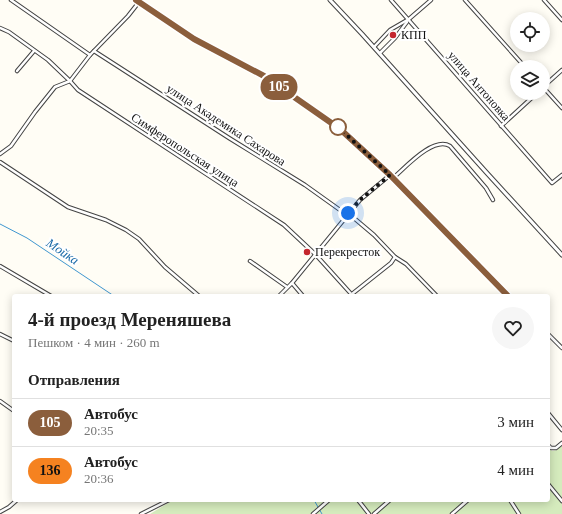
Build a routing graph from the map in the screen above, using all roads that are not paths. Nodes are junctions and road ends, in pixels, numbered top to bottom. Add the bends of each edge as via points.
1 (11, 0) edge
2 (136, 0) edge
3 (330, 0) edge
4 (392, 0) edge
5 (431, 0) edge
6 (466, 0) edge
7 (544, 0) edge
8 (139, 2) junction
9 (408, 20) junction
10 (562, 20) edge
11 (0, 28) edge
12 (374, 47) junction
13 (34, 51) junction
14 (94, 51) junction
15 (380, 53) junction
16 (90, 55) junction
17 (519, 60) edge
18 (562, 70) edge
19 (17, 71) dead end
20 (70, 81) junction
21 (550, 81) edge
22 (550, 95) edge
23 (529, 100) edge
24 (562, 108) edge
25 (501, 126) junction
26 (0, 154) edge
27 (0, 162) edge
28 (390, 175) junction
29 (562, 175) edge
30 (393, 178) junction
31 (493, 200) dead end
32 (348, 214) junction
33 (315, 254) junction
34 (562, 255) edge
35 (395, 257) junction
36 (250, 260) dead end
37 (0, 266) edge
38 (292, 283) junction
39 (287, 287) junction
40 (48, 294) edge
41 (196, 294) edge
42 (281, 294) edge
43 (301, 294) edge
44 (351, 294) edge
45 (353, 294) edge
46 (435, 294) edge
47 (506, 294) edge
48 (0, 334) edge
49 (550, 336) edge
50 (12, 341) edge
51 (562, 348) edge
52 (0, 401) edge
53 (12, 410) edge
54 (550, 415) edge
55 (562, 430) edge
56 (562, 443) edge
57 (550, 447) edge
58 (550, 486) edge
59 (562, 501) edge
60 (15, 502) edge
61 (164, 502) edge
62 (327, 502) edge
63 (360, 502) edge
64 (388, 502) edge
65 (466, 502) edge
66 (511, 502) edge
67 (0, 512) edge
68 (141, 514) edge
69 (313, 514) edge
70 (369, 514) edge
71 (374, 514) edge
72 (452, 514) edge
73 (518, 514) edge

1 - 16 street
2 - 8 street
3 - 12 street
4 - 9 street, улица Антоновка
5 - 9 street
6 - 17 street
7 - 10 street
8 - 14 street
8 - 28 street via 194,39 264,76 330,121
9 - 12 street via 390,30
9 - 15 street
9 - 25 street, улица Антоновка
11 - 13 street, Симферопольская улица
12 - 15 street
13 - 19 street
13 - 20 street, Симферопольская улица via 48,60
14 - 16 street
14 - 32 street, улица Академика Сахарова
15 - 34 street
16 - 20 street
18 - 21 street
20 - 26 street via 55,87 11,146
20 - 33 street, Симферопольская улица via 78,90 284,225
22 - 24 street
23 - 25 street
25 - 29 street, улица Антоновка via 552,184
27 - 41 street via 68,207 126,230 139,239 165,267
28 - 30 street
28 - 32 street via 360,200
30 - 31 street via 429,147 445,144 450,146
30 - 47 street
32 - 33 street
32 - 35 street, улица Академика Сахарова
33 - 38 street
33 - 44 street, Симферопольская улица
35 - 45 street
35 - 46 street, улица Академика Сахарова via 406,264
36 - 39 street
37 - 40 street
38 - 39 street
38 - 43 street
39 - 42 street
48 - 50 street
49 - 51 street
52 - 53 street
54 - 55 street
56 - 57 street via 556,448
58 - 59 street
60 - 67 street
61 - 68 street
62 - 69 street
63 - 70 street
64 - 71 street
65 - 72 street
66 - 73 street

